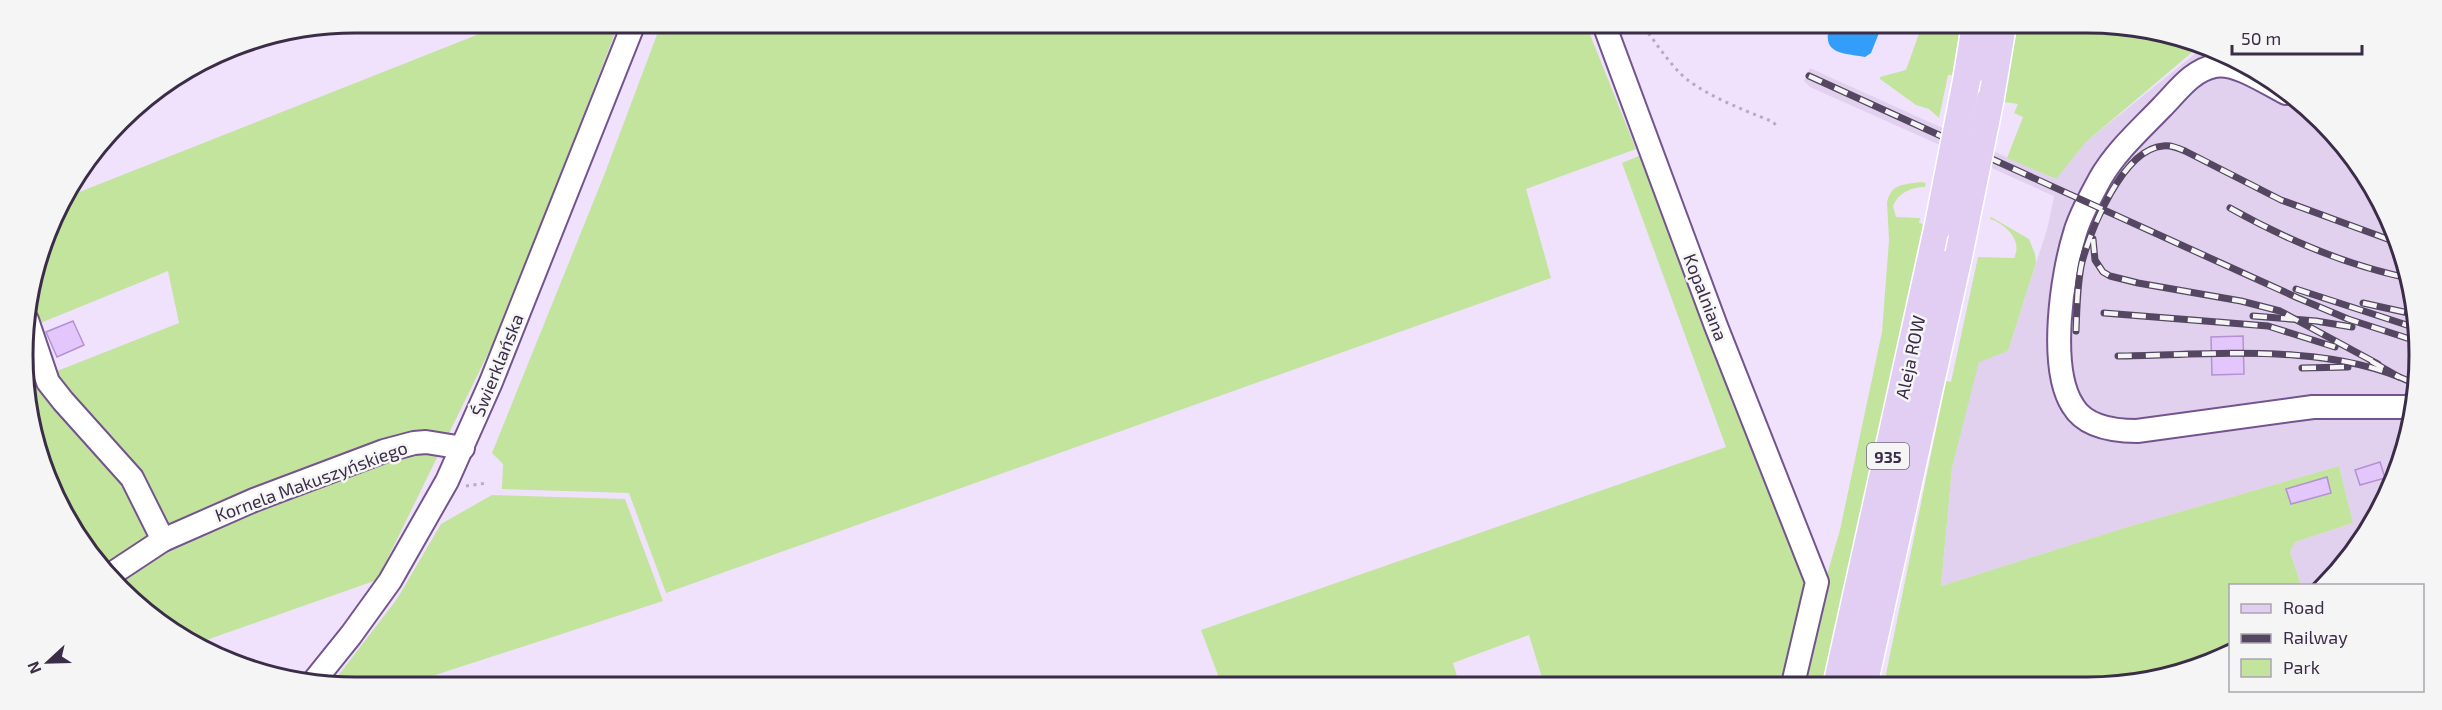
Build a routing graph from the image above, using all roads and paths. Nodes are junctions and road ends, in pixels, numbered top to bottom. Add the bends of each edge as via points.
1 (630, 33) edge
2 (1607, 33) edge
3 (1649, 33) edge
4 (1974, 33) edge
5 (2001, 33) edge
6 (2229, 66) edge
7 (1779, 128) dead end
8 (34, 340) edge
9 (2405, 407) edge
10 (463, 448) junction
11 (163, 540) junction
12 (116, 571) edge
13 (319, 675) edge
14 (1795, 677) edge
15 (1839, 677) edge
16 (1866, 677) edge

1 - 10 street, Świerklańska
2 - 14 street, Kopalniana via 1817,582
3 - 7 path via 1687,79
4 - 15 main road, Aleja ROW / 935, bridge via 1938,226
5 - 16 main road, Aleja ROW / 935, bridge via 1959,254
6 - 9 street via 2201,71 2186,82 2115,156 2076,230 2064,273 2061,313 2061,363 2073,406 2097,426 2118,431 2313,406
8 - 11 street via 48,382 124,466 137,484
10 - 11 street, Kornela Makuszyńskiego via 426,442 401,446 254,500
10 - 13 street, Świerklańska via 390,581
11 - 12 street, Kornela Makuszyńskiego

